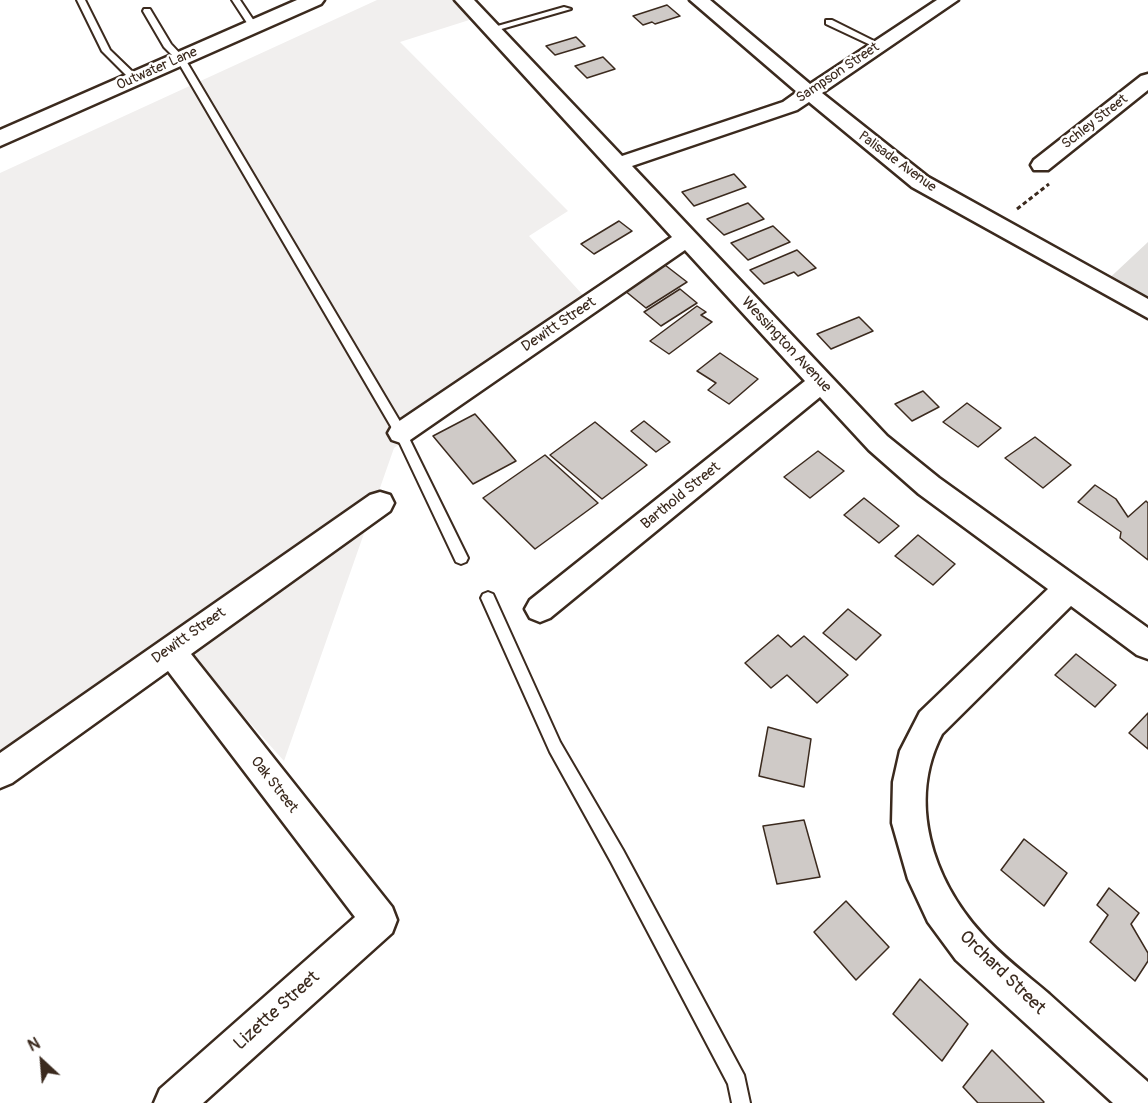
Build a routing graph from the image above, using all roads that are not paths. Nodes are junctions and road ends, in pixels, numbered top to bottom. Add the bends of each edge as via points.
1 (81, 0) edge
2 (236, 0) edge
3 (314, 0) edge
4 (464, 0) edge
5 (699, 0) edge
6 (949, 0) edge
7 (567, 9) dead end
8 (147, 11) dead end
9 (829, 22) dead end
10 (254, 27) junction
11 (491, 29) junction
12 (878, 45) junction
13 (181, 59) junction
14 (135, 79) junction
15 (1148, 80) edge
16 (810, 93) junction
17 (0, 139) edge
18 (618, 164) junction
19 (1041, 165) dead end
20 (687, 238) junction
21 (1148, 310) edge
22 (821, 382) junction
23 (401, 433) junction
24 (380, 503) dead end
25 (462, 558) dead end
26 (1069, 588) junction
27 (488, 598) dead end
28 (540, 609) dead end
29 (1148, 645) edge
30 (170, 650) junction
31 (0, 772) edge
32 (379, 920) joint
33 (174, 1103) edge
34 (741, 1103) edge
35 (1142, 1103) edge

1 - 14 lane via 106,51
2 - 10 lane
3 - 10 street, Outwater Lane
4 - 11 street, Wessington Avenue
5 - 16 street, Palisade Avenue
6 - 12 street, Sampson Street
7 - 11 lane
8 - 13 lane via 166,45
9 - 12 lane
10 - 13 street, Outwater Lane
11 - 18 street, Wessington Avenue
12 - 16 street, Sampson Street
13 - 14 street, Outwater Lane
13 - 23 lane
14 - 17 street, Outwater Lane
15 - 19 street, Schley Street
16 - 18 street, Sampson Street via 790,106
16 - 21 street, Palisade Avenue via 920,182
18 - 20 street, Wessington Avenue
20 - 22 street, Wessington Avenue
20 - 23 street, Dewitt Street
22 - 26 street, Wessington Avenue via 878,443 929,486
22 - 28 street, Barthold Street
23 - 25 lane
24 - 30 street, Dewitt Street
26 - 29 street, Wessington Avenue
26 - 35 street, Orchard Street via 931,723 916,751 909,782 909,823 920,867 940,909 969,947
27 - 34 lane via 555,747 737,1082
30 - 31 street, Dewitt Street
30 - 32 street, Oak Street
32 - 33 street, Lizette Street

